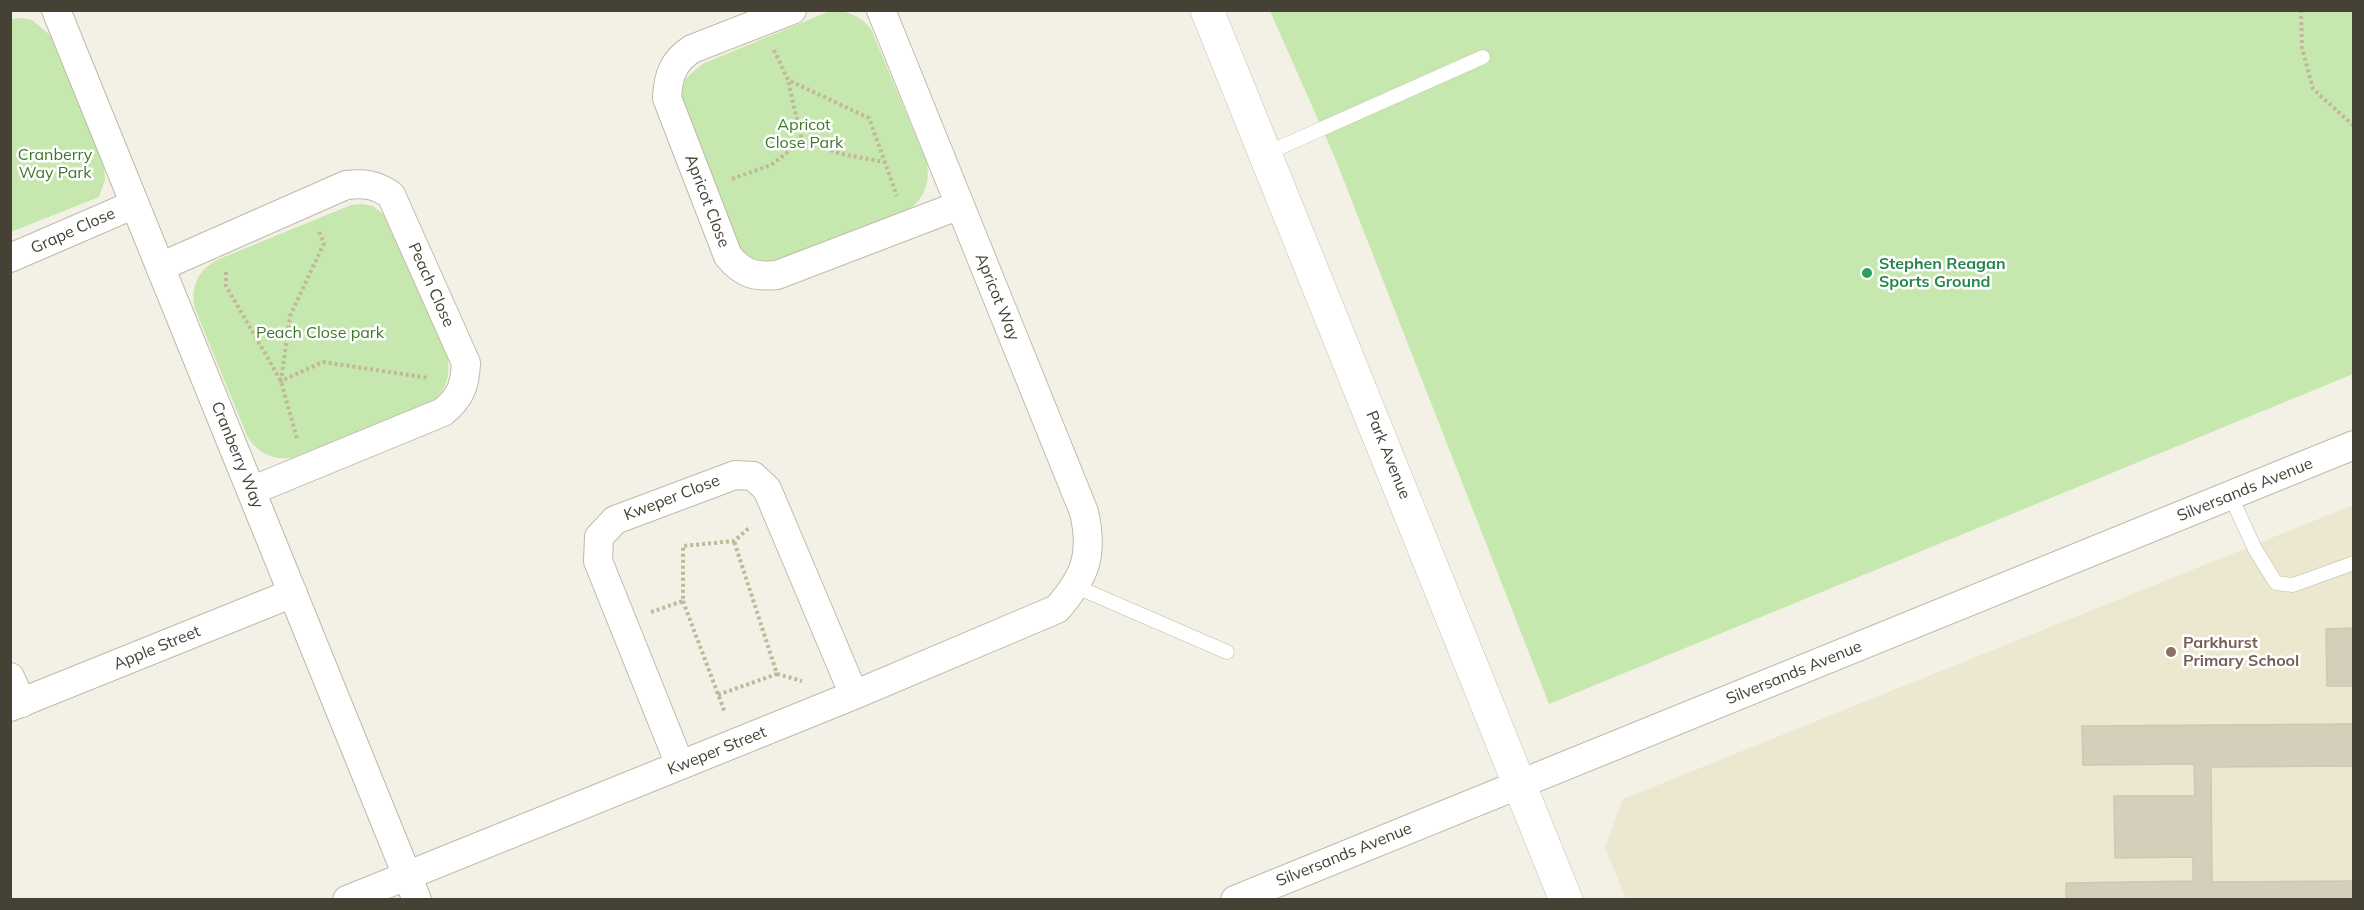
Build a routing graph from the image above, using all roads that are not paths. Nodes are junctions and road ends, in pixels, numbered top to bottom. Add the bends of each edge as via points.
1 (56, 10) edge
2 (792, 10) edge
3 (1207, 10) edge
4 (885, 11) edge
5 (1483, 57) dead end
6 (1265, 154) junction
7 (135, 204) junction
8 (960, 205) junction
9 (10, 258) edge
10 (160, 267) junction
11 (2354, 445) edge
12 (251, 491) junction
13 (2231, 497) junction
14 (2354, 563) edge
15 (1077, 587) junction
16 (293, 593) junction
17 (1227, 652) dead end
18 (10, 677) edge
19 (854, 695) junction
20 (16, 705) edge
21 (680, 765) junction
22 (1521, 783) junction
23 (412, 887) edge
24 (347, 900) edge
25 (1235, 900) edge
26 (1566, 900) edge

1 - 7 street, Cranberry Way
2 - 8 street, Apricot Close via 692,49 679,57 668,80 667,98 728,256 740,270 757,277 777,274
3 - 6 street, Park Avenue
4 - 8 street, Apricot Way
5 - 6 lane
6 - 22 street, Park Avenue
7 - 9 street, Grape Close
7 - 10 street, Cranberry Way
8 - 15 street, Apricot Way via 1084,512 1088,531 1086,561
10 - 12 street, Cranberry Way
10 - 12 street, Peach Close via 346,184 378,186 391,195 466,363 466,383 457,400 443,412
11 - 13 street, Silversands Avenue
12 - 16 street, Cranberry Way
13 - 14 lane via 2276,583 2293,585
13 - 22 street, Silversands Avenue
15 - 17 lane
15 - 19 street, Kweper Street via 1057,609
16 - 20 street, Apple Street
16 - 23 street, Cranberry Way
18 - 20 street, Apple Street
19 - 21 street, Kweper Street
19 - 21 street, Kweper Close via 767,489 753,476 735,475 615,520 599,537 598,561
21 - 23 street, Kweper Street
22 - 25 street, Silversands Avenue
22 - 26 street, Park Avenue
23 - 24 street, Kweper Street

